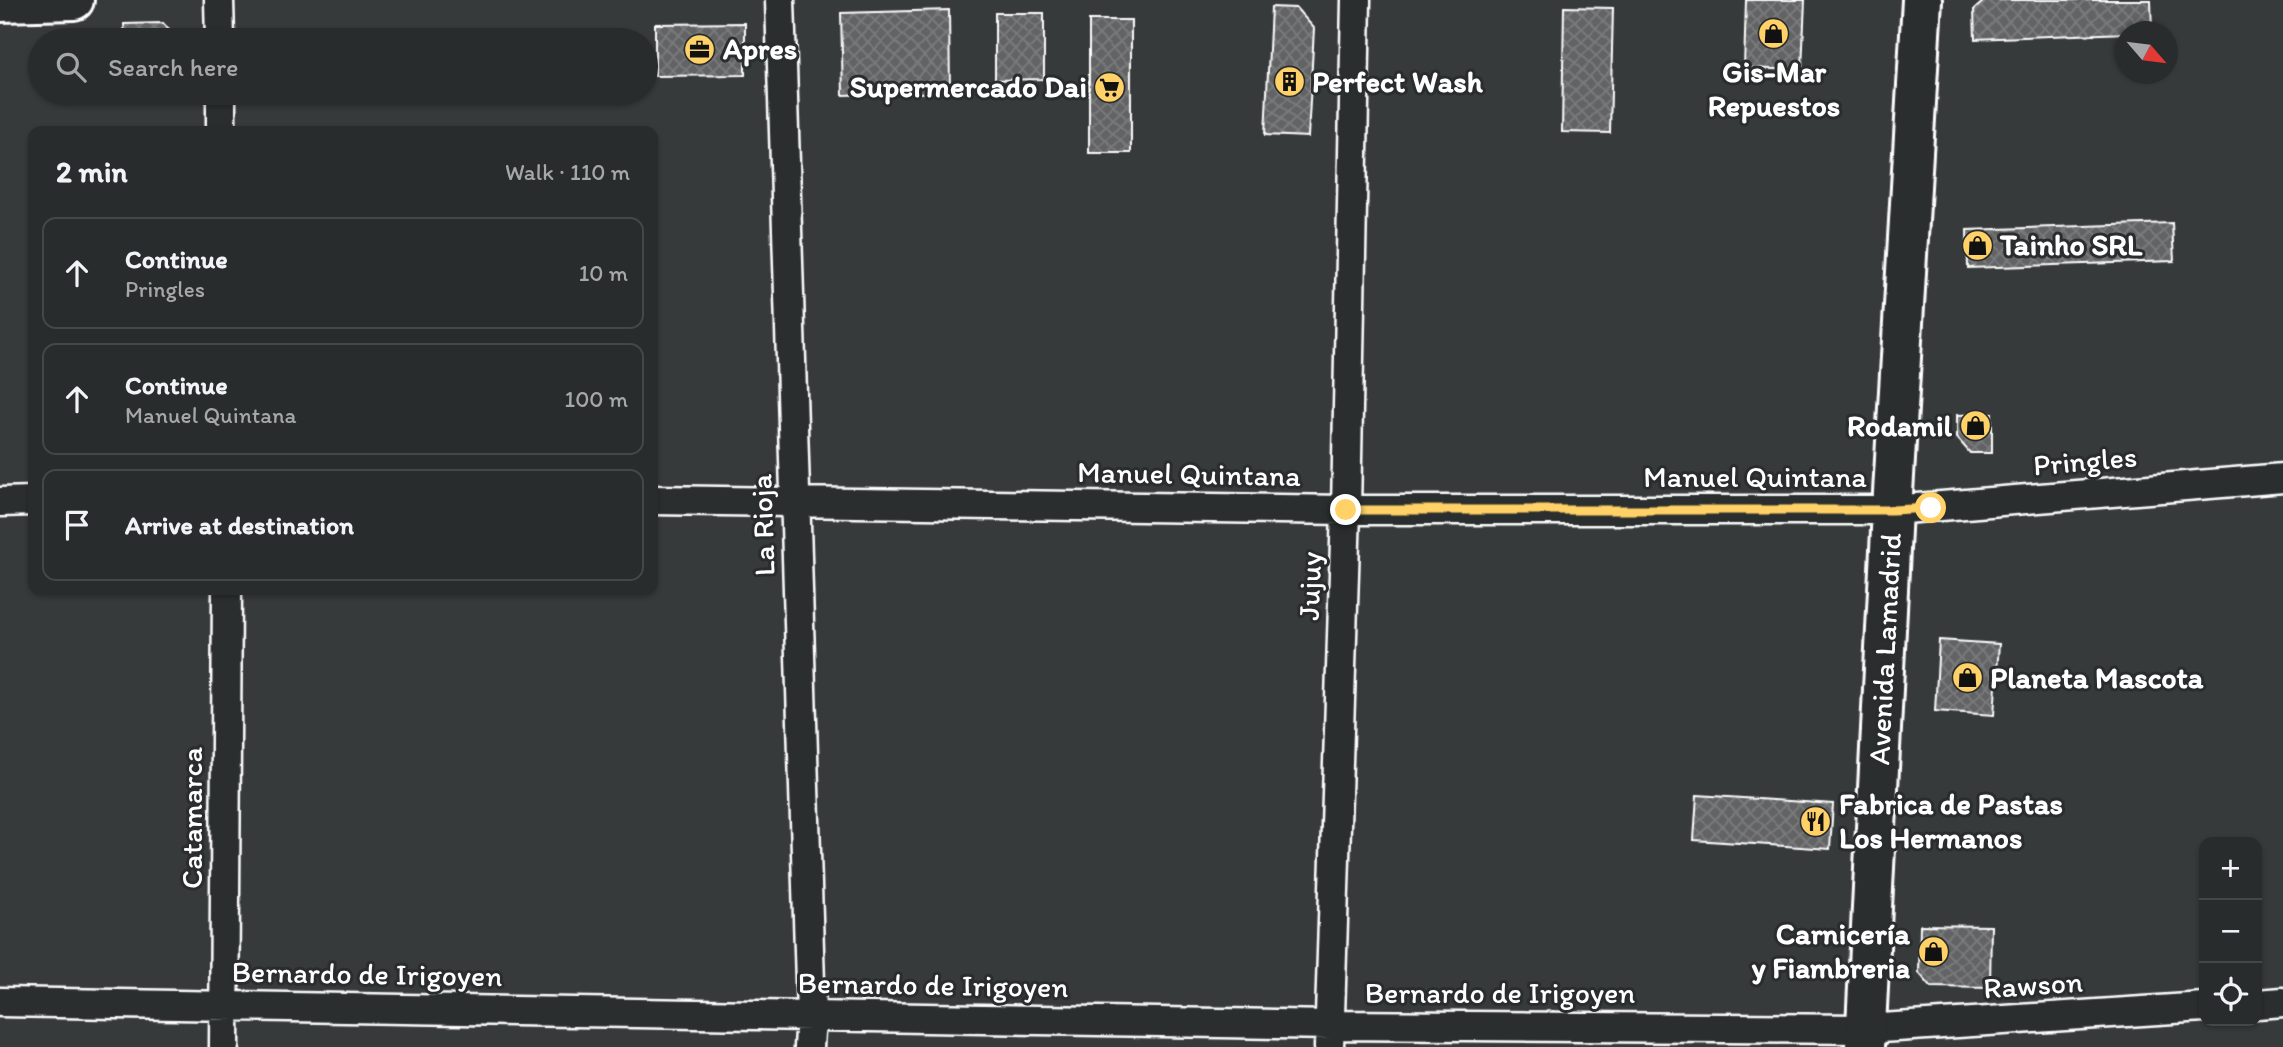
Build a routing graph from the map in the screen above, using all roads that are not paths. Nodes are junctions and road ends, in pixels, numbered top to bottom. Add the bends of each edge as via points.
1 (74, 0) edge
2 (219, 0) edge
3 (780, 0) edge
4 (1356, 0) edge
5 (1922, 0) edge
6 (0, 2) edge
7 (220, 28) edge
8 (221, 105) edge
9 (221, 126) edge
10 (2283, 478) edge
11 (658, 500) edge
12 (28, 501) edge
13 (795, 501) junction
14 (0, 502) edge
15 (1346, 510) junction
16 (1892, 510) junction
17 (227, 595) edge
18 (0, 1002) edge
19 (2283, 1002) edge
20 (223, 1004) junction
21 (2262, 1004) edge
22 (2199, 1007) edge
23 (811, 1016) junction
24 (1330, 1036) edge
25 (1865, 1038) edge
26 (224, 1047) edge
27 (809, 1047) edge

1 - 6 street
2 - 7 street
3 - 13 street, La Rioja
4 - 15 street, Jujuy
5 - 16 street, Avenida Lamadrid
8 - 9 street
10 - 16 street, Pringles
11 - 13 street, Manuel Quintana
12 - 14 street
13 - 15 street, Manuel Quintana
13 - 23 street, La Rioja
15 - 16 street, Manuel Quintana
15 - 24 street, Jujuy
16 - 25 street, Avenida Lamadrid
17 - 20 street, Catamarca
18 - 20 street, Bernardo de Irigoyen
19 - 21 street
20 - 23 street, Bernardo de Irigoyen
20 - 26 street, Catamarca
22 - 25 street, Rawson
23 - 24 street, Bernardo de Irigoyen
23 - 27 street, La Rioja
24 - 25 street, Bernardo de Irigoyen

